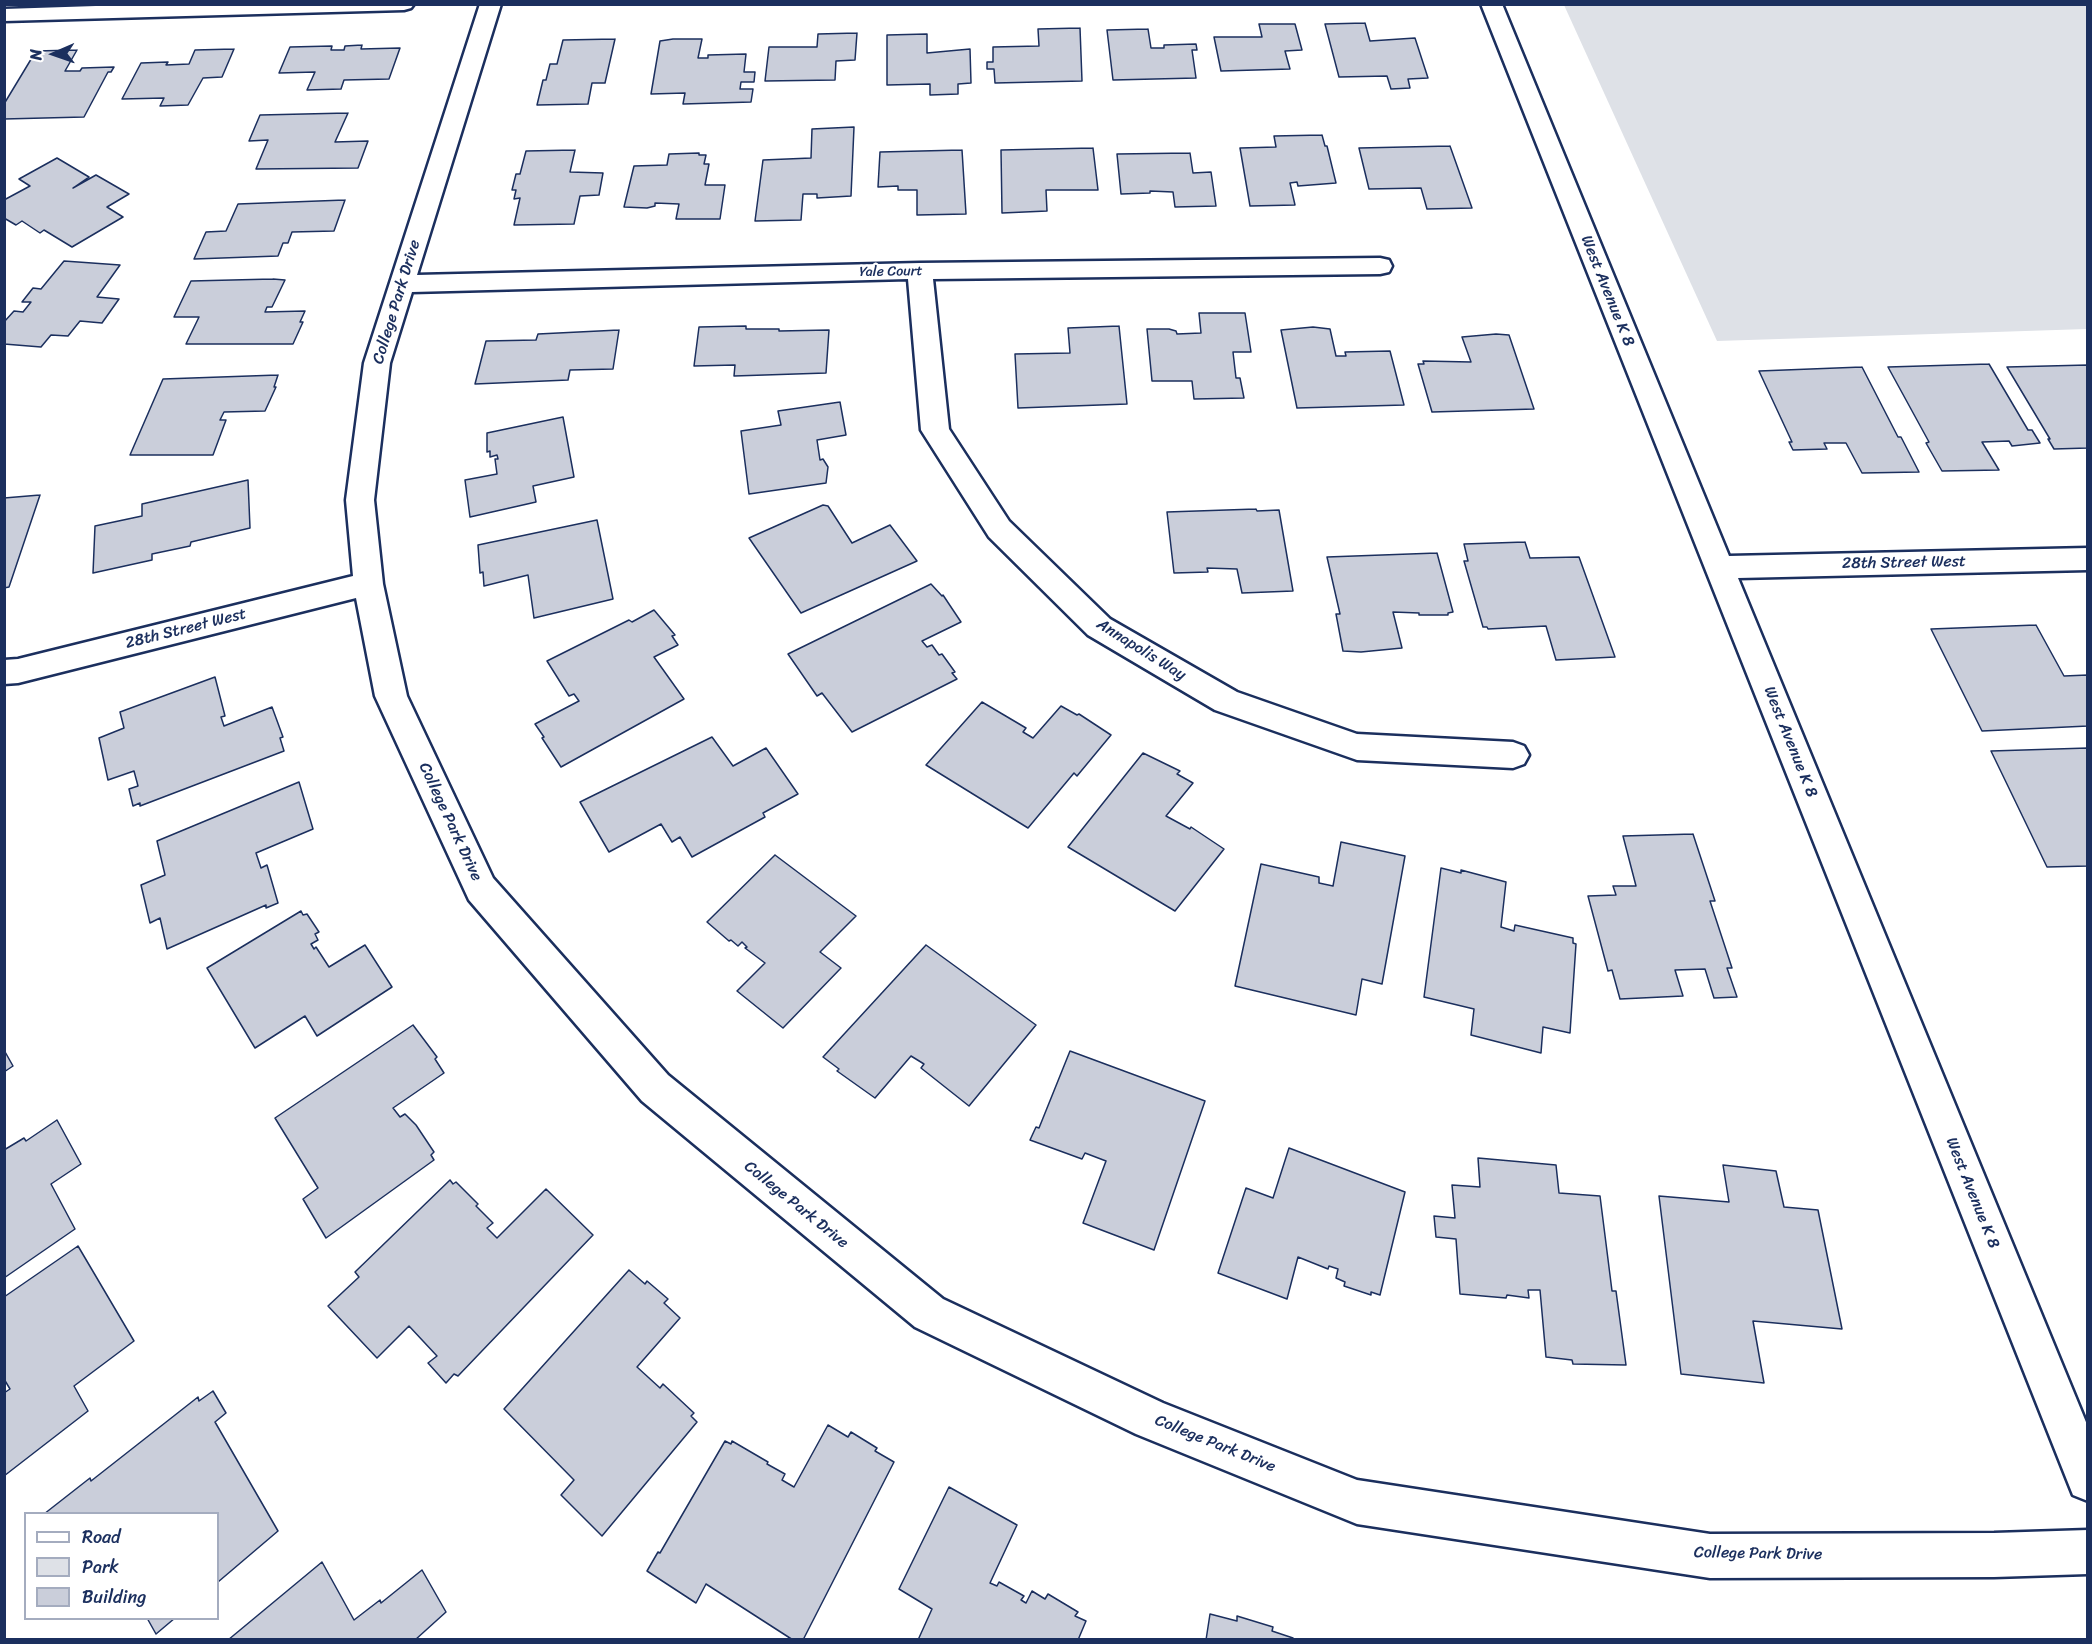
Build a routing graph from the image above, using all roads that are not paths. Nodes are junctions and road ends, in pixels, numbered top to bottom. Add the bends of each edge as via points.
1 (404, 4) edge
2 (491, 4) edge
3 (1491, 4) edge
4 (4, 15) edge
5 (1380, 266) dead end
6 (920, 271) junction
7 (401, 284) junction
8 (2088, 559) edge
9 (1720, 567) junction
10 (368, 584) junction
11 (4, 672) edge
12 (1513, 755) dead end
13 (2088, 1480) edge
14 (2088, 1552) edge

1 - 4 street
2 - 7 street, College Park Drive
3 - 9 street, West Avenue K 8
5 - 6 street, Yale Court
6 - 7 street, Yale Court
6 - 12 street, Annapolis Way via 935,430 999,529 1099,627 1226,701 1357,747
7 - 10 street, College Park Drive via 377,363 360,500
8 - 9 street, 28th Street West
9 - 13 street, West Avenue K 8
10 - 11 street, 28th Street West
10 - 14 street, College Park Drive via 392,696 481,889 655,1088 929,1312 1151,1419 1357,1502 1710,1556 1994,1556

